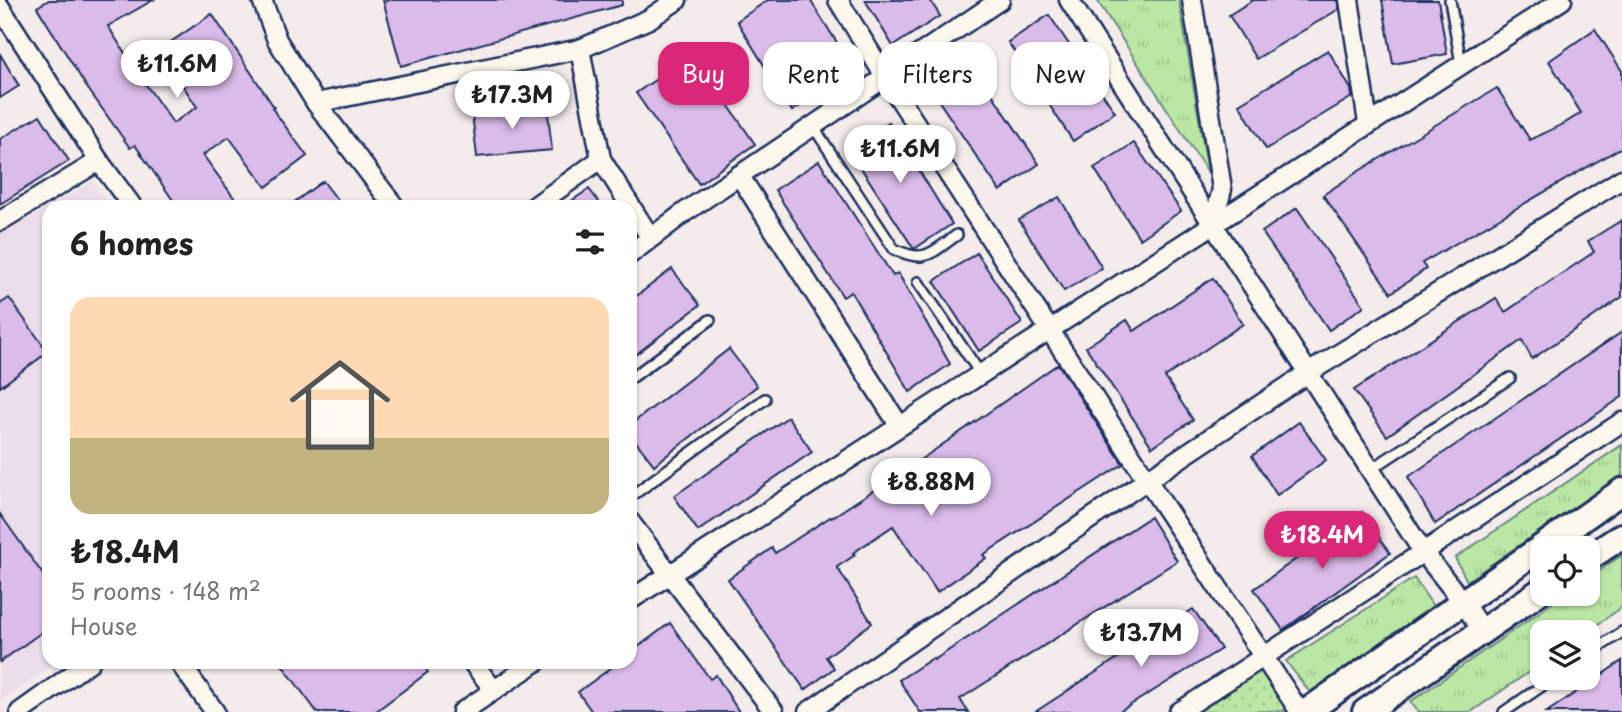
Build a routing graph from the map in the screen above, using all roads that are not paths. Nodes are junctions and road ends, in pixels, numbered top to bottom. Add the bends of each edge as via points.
1 (262, 0) edge
2 (677, 0) edge
3 (838, 0) edge
4 (1000, 0) edge
5 (1069, 0) edge
6 (1192, 0) edge
7 (1349, 0) edge
8 (1450, 0) edge
9 (1562, 0) edge
10 (0, 7) edge
11 (939, 42) edge
12 (580, 49) junction
13 (1461, 64) junction
14 (878, 65) edge
15 (878, 83) edge
16 (316, 103) junction
17 (904, 105) edge
18 (1368, 123) junction
19 (813, 127) junction
20 (601, 159) junction
21 (99, 161) junction
22 (739, 175) junction
23 (1622, 178) edge
24 (128, 200) edge
25 (389, 200) edge
26 (543, 200) edge
27 (627, 200) edge
28 (637, 216) edge
29 (0, 221) edge
30 (1213, 225) junction
31 (957, 235) dead end
32 (650, 237) junction
33 (637, 248) edge
34 (918, 282) dead end
35 (710, 320) dead end
36 (1049, 328) junction
37 (979, 373) junction
38 (1308, 373) junction
39 (637, 374) edge
40 (1510, 378) dead end
41 (765, 399) dead end
42 (1622, 422) edge
43 (899, 425) junction
44 (1370, 470) junction
45 (1147, 480) junction
46 (1622, 491) edge
47 (637, 492) edge
48 (637, 532) edge
49 (1622, 536) edge
50 (1600, 550) edge
51 (1423, 552) junction
52 (668, 574) junction
53 (637, 595) edge
54 (1530, 598) edge
55 (1463, 602) junction
56 (1482, 631) junction
57 (1622, 632) edge
58 (1600, 646) edge
59 (1262, 657) junction
60 (80, 669) edge
61 (184, 669) edge
62 (478, 669) edge
63 (526, 669) edge
64 (494, 690) junction
65 (1536, 690) edge
66 (1381, 708) edge
67 (20, 712) edge
68 (215, 712) edge
69 (462, 712) edge
70 (774, 712) edge
71 (808, 712) edge
72 (1179, 712) edge
73 (1300, 712) edge
74 (1306, 712) edge
75 (1504, 712) edge

1 - 16 street via 277,40
2 - 12 street via 649,19
3 - 14 street
4 - 11 street
5 - 30 street
6 - 30 street via 1222,189
7 - 18 street
8 - 13 lane
9 - 13 street
10 - 21 street
12 - 16 street
12 - 20 street
13 - 18 street
15 - 19 street
16 - 25 street
17 - 36 street
18 - 30 street
19 - 22 street
19 - 31 lane via 894,249 912,257 928,255
20 - 26 street
20 - 27 street
21 - 24 street
21 - 29 street
22 - 32 street
22 - 43 street
23 - 38 street
28 - 32 street
30 - 36 street
30 - 38 street
32 - 33 street
34 - 37 lane
35 - 39 lane
36 - 37 street
36 - 45 street
37 - 43 street
38 - 44 street
38 - 45 street
40 - 44 lane
41 - 47 lane
42 - 51 street
43 - 52 street
44 - 51 street
45 - 59 street
45 - 71 street
46 - 55 street
48 - 52 street
49 - 50 street
51 - 55 street
51 - 59 street
52 - 53 street
52 - 70 street
54 - 56 street
55 - 56 street
55 - 74 street
56 - 66 street
57 - 58 lane
59 - 72 street
59 - 73 street
60 - 67 street
61 - 68 street
62 - 64 street
63 - 64 street
64 - 69 street
65 - 75 lane

